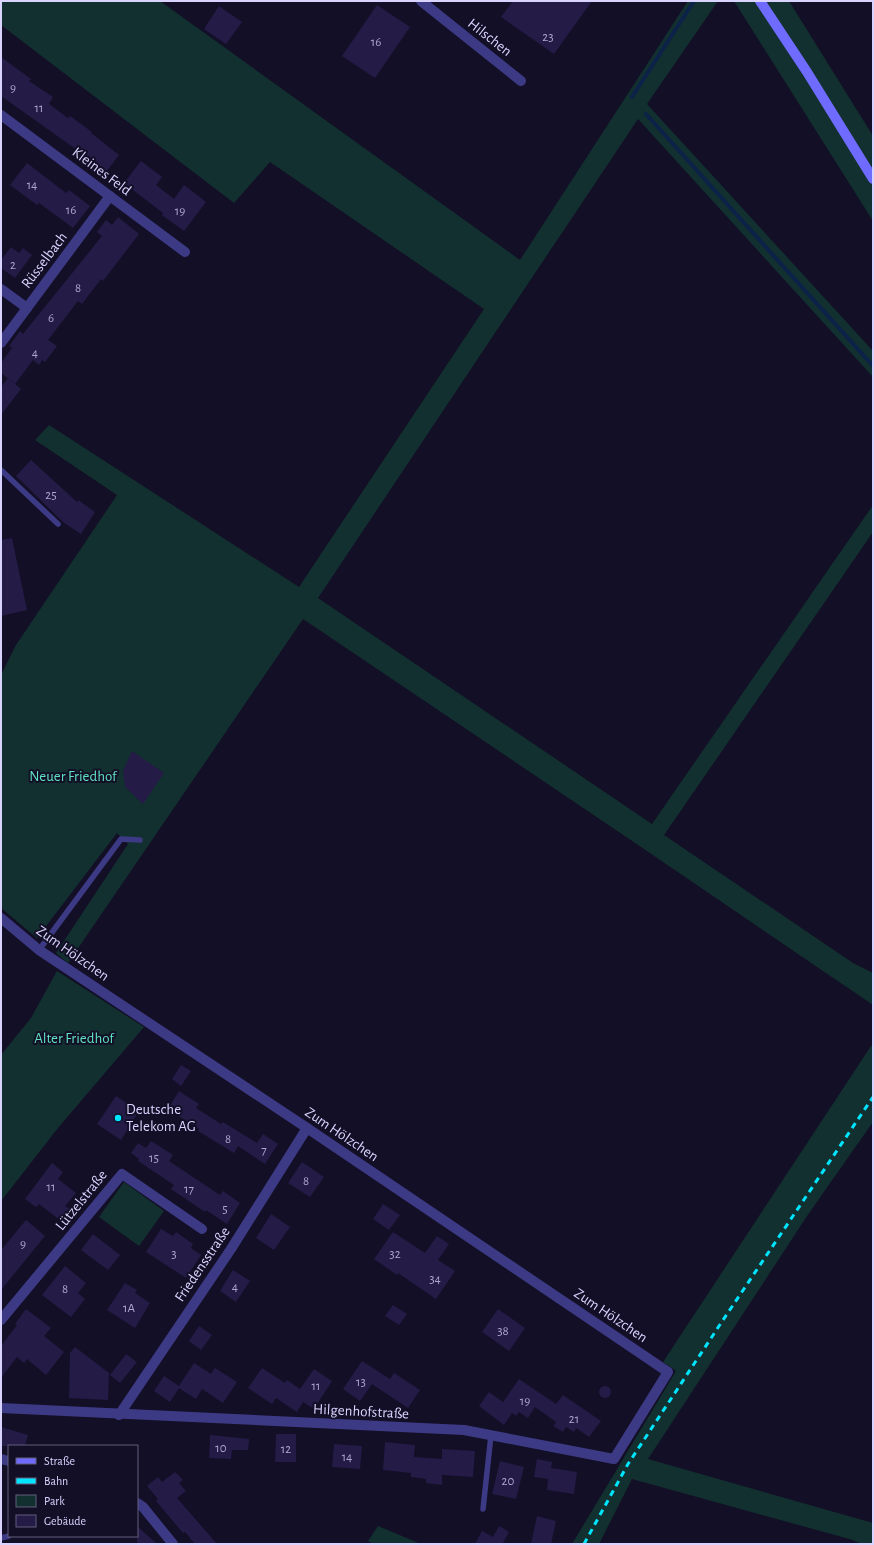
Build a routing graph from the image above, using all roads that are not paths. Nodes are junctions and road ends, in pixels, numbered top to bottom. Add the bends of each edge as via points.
1 (421, 1) edge
2 (760, 1) edge
3 (521, 81) dead end
4 (1, 115) edge
5 (873, 178) edge
6 (110, 196) junction
7 (185, 252) dead end
8 (1, 289) edge
9 (26, 308) junction
10 (1, 343) edge
11 (1, 470) edge
12 (58, 524) dead end
13 (140, 840) dead end
14 (1, 918) edge
15 (39, 950) junction
16 (307, 1128) junction
17 (202, 1229) dead end
18 (1, 1320) edge
19 (668, 1372) joint
20 (1, 1408) edge
21 (118, 1415) junction
22 (491, 1435) junction
23 (138, 1504) edge
24 (483, 1509) dead end
25 (172, 1543) edge

1 - 3 street, Hilschen
2 - 5 main road
4 - 6 street, Kleines Feld
6 - 7 street, Kleines Feld
6 - 9 street, Rüsselbach
8 - 9 street
9 - 10 street, Rüsselbach
11 - 12 lane
13 - 15 lane via 121,839
14 - 15 street, Zum Hölzchen
15 - 16 street, Zum Hölzchen
16 - 19 street, Zum Hölzchen
16 - 21 street, Friedensstraße via 231,1249
17 - 18 street, Lützelstraße via 122,1174
19 - 22 street, Hilgenhofstraße via 614,1459
20 - 21 street, Hilgenhofstraße
21 - 22 street, Hilgenhofstraße via 464,1430
22 - 24 lane
23 - 25 street

